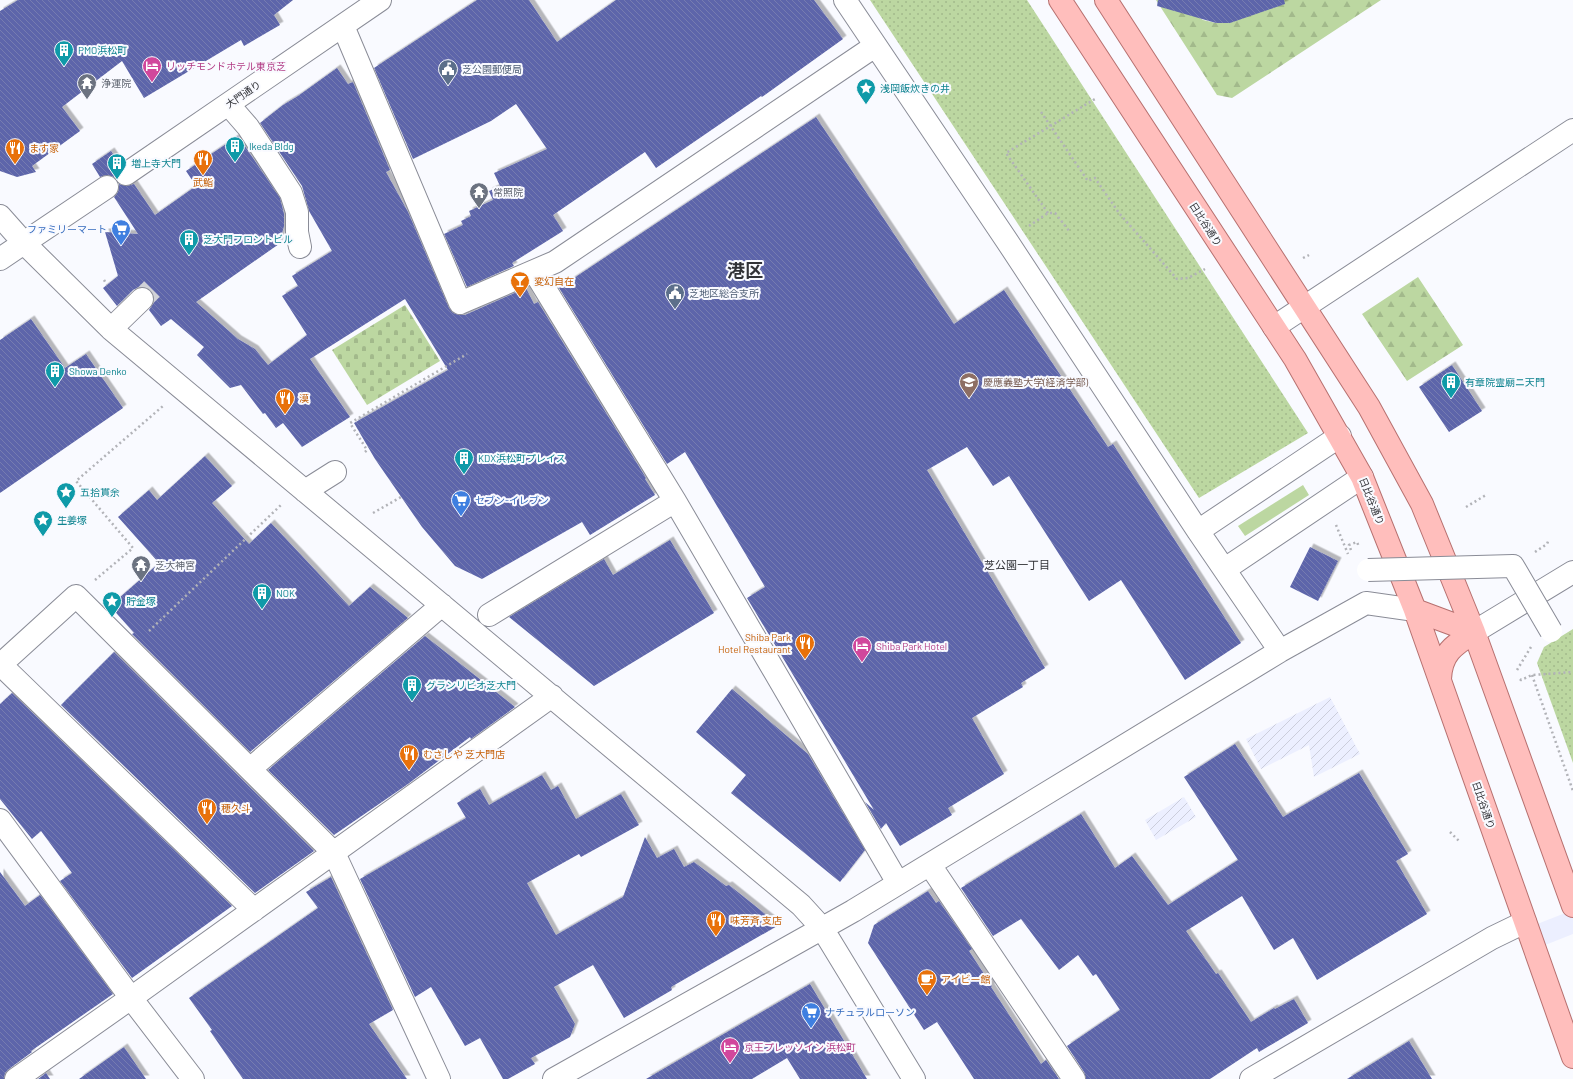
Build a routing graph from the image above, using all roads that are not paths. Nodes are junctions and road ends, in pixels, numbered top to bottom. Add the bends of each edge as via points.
1 (380, 0) edge
2 (845, 0) edge
3 (1060, 0) edge
4 (1106, 0) edge
5 (343, 26) junction
6 (875, 46) junction
7 (228, 104) junction
8 (1573, 130) edge
9 (126, 174) dead end
10 (107, 187) dead end
11 (0, 216) edge
12 (24, 243) junction
13 (300, 247) dead end
14 (0, 259) edge
15 (534, 271) junction
16 (142, 299) tunnel mouth
17 (1306, 306) junction
18 (1274, 327) junction
19 (111, 329) junction
20 (1340, 436) junction
21 (335, 472) dead end
22 (1362, 477) junction
23 (305, 491) junction
24 (674, 501) junction
25 (1198, 531) junction
26 (1225, 569) junction
27 (1368, 570) dead end
28 (1573, 572) edge
29 (442, 605) junction
30 (1415, 610) junction
31 (489, 615) dead end
32 (1474, 632) junction
33 (1543, 636) road end
34 (1280, 651) junction
35 (0, 665) edge
36 (1440, 679) junction
37 (552, 696) junction
38 (250, 769) junction
39 (0, 820) edge
40 (334, 853) junction
41 (930, 865) junction
42 (898, 884) junction
43 (1573, 906) edge
44 (254, 910) junction
45 (1525, 922) junction
46 (822, 928) junction
47 (131, 998) junction
48 (1573, 1057) edge
49 (16, 1079) edge
50 (193, 1079) edge
51 (439, 1079) edge
52 (554, 1079) edge
53 (914, 1079) edge
54 (1074, 1079) edge
55 (1251, 1079) edge

1 - 5 street, 大門通り
2 - 6 street
3 - 18 main road, 日比谷通り
4 - 17 main road
5 - 7 street, 大門通り
5 - 15 street via 460,303
6 - 15 street via 555,262
6 - 25 street
7 - 9 street, 大門通り
7 - 13 street via 248,127 291,193 297,212
8 - 17 street
10 - 12 street
11 - 12 street
12 - 14 street
12 - 19 street
15 - 24 street
16 - 19 street
17 - 18 street
17 - 32 main road via 1369,407 1422,504
18 - 20 main road, 日比谷通り
19 - 23 street
20 - 22 main road, 日比谷通り
20 - 25 street
21 - 23 street
22 - 26 street
22 - 30 main road, 日比谷通り
23 - 29 street
24 - 31 street
24 - 42 street
25 - 26 street
26 - 34 street
27 - 33 street, bridge via 1513,566
28 - 32 street
29 - 37 street
29 - 38 street
30 - 32 main road
30 - 34 street via 1366,603
30 - 36 main road, 日比谷通り
32 - 36 main road via 1450,649 1440,669
32 - 43 main road
34 - 41 street
35 - 38 street via 76,596
35 - 44 street
36 - 45 main road, 日比谷通り
37 - 40 street
37 - 46 street via 783,889
38 - 40 street
39 - 47 street
40 - 44 street
40 - 51 street
41 - 42 street
41 - 54 street
42 - 46 street
44 - 47 street
45 - 48 main road, 日比谷通り
45 - 55 street via 1492,938
46 - 52 street
46 - 53 street
47 - 49 street
47 - 50 street

